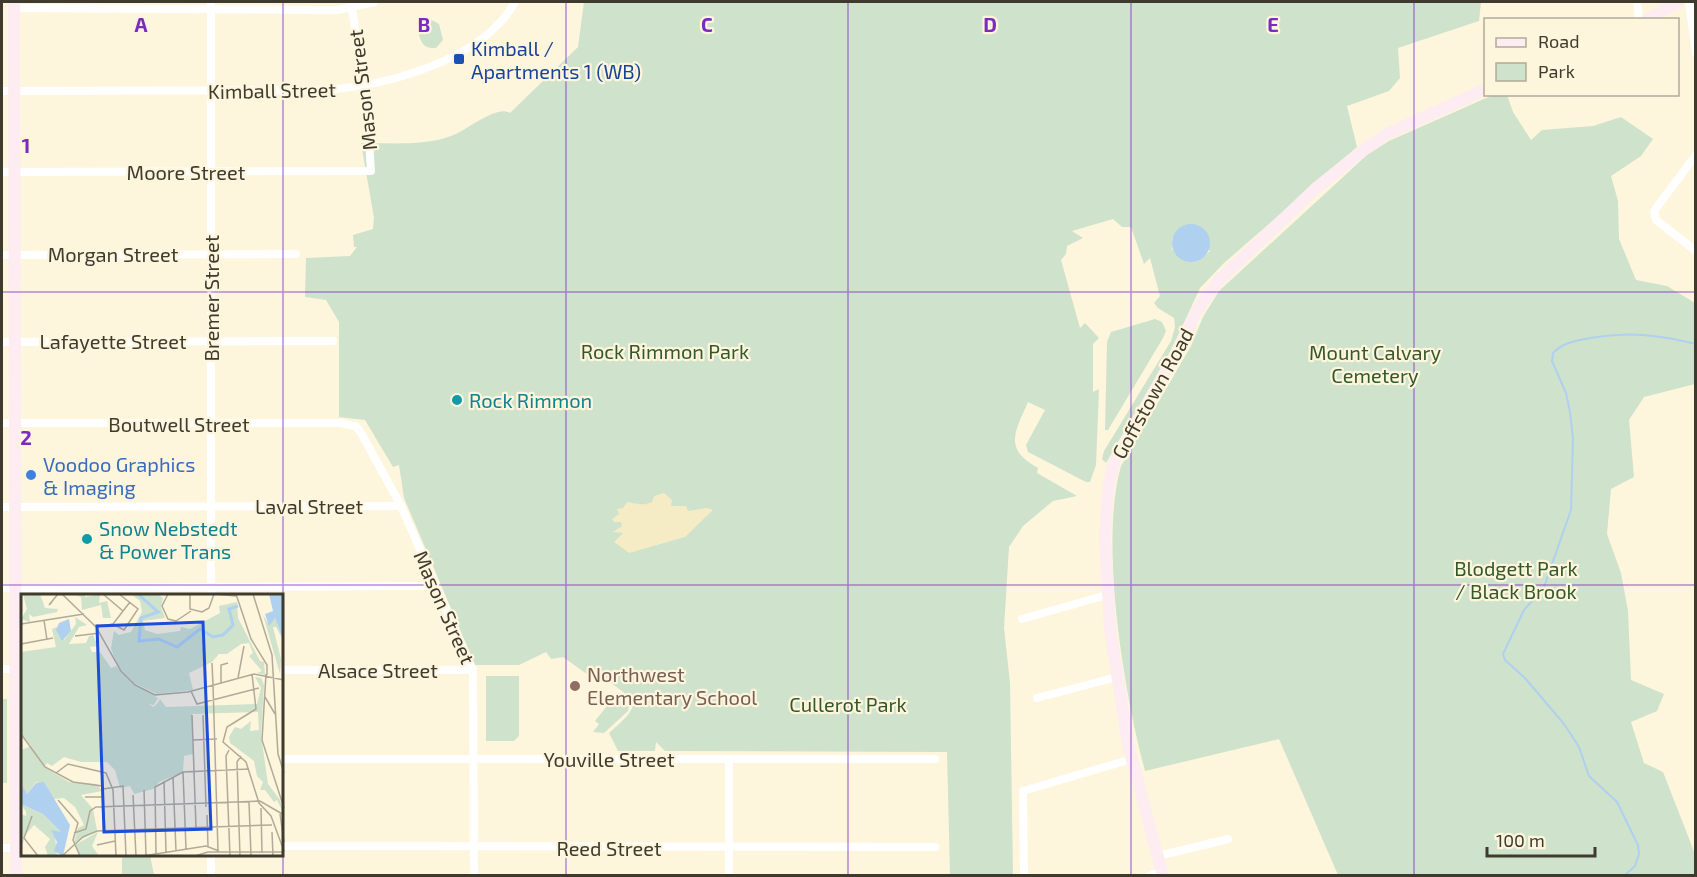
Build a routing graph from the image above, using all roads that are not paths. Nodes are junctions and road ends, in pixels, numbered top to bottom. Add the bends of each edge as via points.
1 (374, 2) edge
2 (515, 2) edge
3 (1637, 2) edge
4 (1678, 2) edge
5 (1689, 2) edge
6 (14, 5) edge
7 (211, 5) edge
8 (294, 5) edge
9 (352, 8) junction
10 (1639, 18) edge
11 (1650, 18) edge
12 (1695, 52) edge
13 (364, 87) junction
14 (1484, 89) edge
15 (211, 90) junction
16 (8, 91) edge
17 (1695, 154) edge
18 (371, 171) joint
19 (2, 172) edge
20 (15, 172) junction
21 (211, 172) junction
22 (1695, 251) edge
23 (15, 254) junction
24 (211, 254) junction
25 (296, 254) dead end
26 (2, 255) edge
27 (211, 341) junction
28 (333, 341) dead end
29 (2, 342) edge
30 (16, 342) junction
31 (2, 423) edge
32 (15, 423) junction
33 (211, 425) junction
34 (355, 426) joint
35 (211, 506) junction
36 (401, 506) junction
37 (2, 507) edge
38 (16, 507) junction
39 (436, 586) junction
40 (2, 588) edge
41 (16, 588) junction
42 (211, 591) edge
43 (1107, 595) junction
44 (1023, 619) dead end
45 (2, 669) edge
46 (19, 669) edge
47 (284, 670) edge
48 (473, 670) junction
49 (1117, 677) junction
50 (1037, 698) dead end
51 (19, 757) edge
52 (284, 759) edge
53 (474, 759) junction
54 (729, 759) junction
55 (935, 759) dead end
56 (1132, 759) junction
57 (1228, 839) dead end
58 (284, 846) edge
59 (935, 847) dead end
60 (2, 848) edge
61 (19, 848) edge
62 (474, 848) junction
63 (729, 848) junction
64 (211, 856) edge
65 (1158, 856) junction
66 (1162, 874) edge
67 (16, 876) edge
68 (211, 876) edge
69 (474, 876) edge
70 (729, 876) edge
71 (1024, 876) edge
72 (1149, 876) edge

1 - 9 street
2 - 13 street, Kimball Street via 492,31 471,45 419,70
3 - 10 street
4 - 11 main road
5 - 12 street
6 - 7 street
6 - 16 main road
7 - 8 street
7 - 15 street, Bremer Street
8 - 9 street
9 - 13 street, Mason Street
13 - 15 street, Kimball Street
13 - 18 street, Mason Street
14 - 43 main road, Goffstown Road via 1387,134 1341,167 1250,249 1203,299 1111,471 1106,519
15 - 16 street, Kimball Street
15 - 21 street, Bremer Street
16 - 20 main road
17 - 22 street via 1654,211 1656,220
18 - 21 street, Moore Street
19 - 20 street, Moore Street
20 - 21 street, Moore Street
20 - 23 main road
21 - 24 street, Bremer Street
23 - 24 street, Morgan Street
23 - 26 street, Morgan Street
23 - 30 main road
24 - 25 street, Morgan Street
24 - 27 street, Bremer Street
27 - 28 street, Lafayette Street
27 - 30 street, Lafayette Street
27 - 33 street, Bremer Street
29 - 30 street, Lafayette Street
30 - 32 main road
31 - 32 street, Boutwell Street
32 - 33 street, Boutwell Street
32 - 38 main road
33 - 34 street, Boutwell Street
33 - 35 street, Bremer Street
34 - 36 street, Mason Street via 381,465
35 - 36 street, Laval Street
35 - 38 street, Laval Street
35 - 42 street, Bremer Street
36 - 39 street, Mason Street
37 - 38 street, Laval Street
38 - 41 main road
39 - 42 street
39 - 48 street, Mason Street
40 - 41 street
41 - 42 street
41 - 46 main road
43 - 44 street
43 - 49 main road, Goffstown Road
45 - 46 street
46 - 51 main road
47 - 48 street, Alsace Street
48 - 53 street, Mason Street
49 - 50 street
49 - 56 main road, Goffstown Road
51 - 61 main road
52 - 53 street, Youville Street
53 - 54 street, Youville Street
53 - 62 street, Mason Street
54 - 55 street, Youville Street
54 - 63 street
56 - 65 main road, Goffstown Road
56 - 71 street via 1023,791
57 - 65 street
58 - 62 street, Reed Street
59 - 63 street, Reed Street
60 - 61 street
61 - 67 main road
62 - 63 street, Reed Street
62 - 69 street, Mason Street
63 - 70 street
64 - 68 street
65 - 66 main road, Goffstown Road
66 - 72 street

